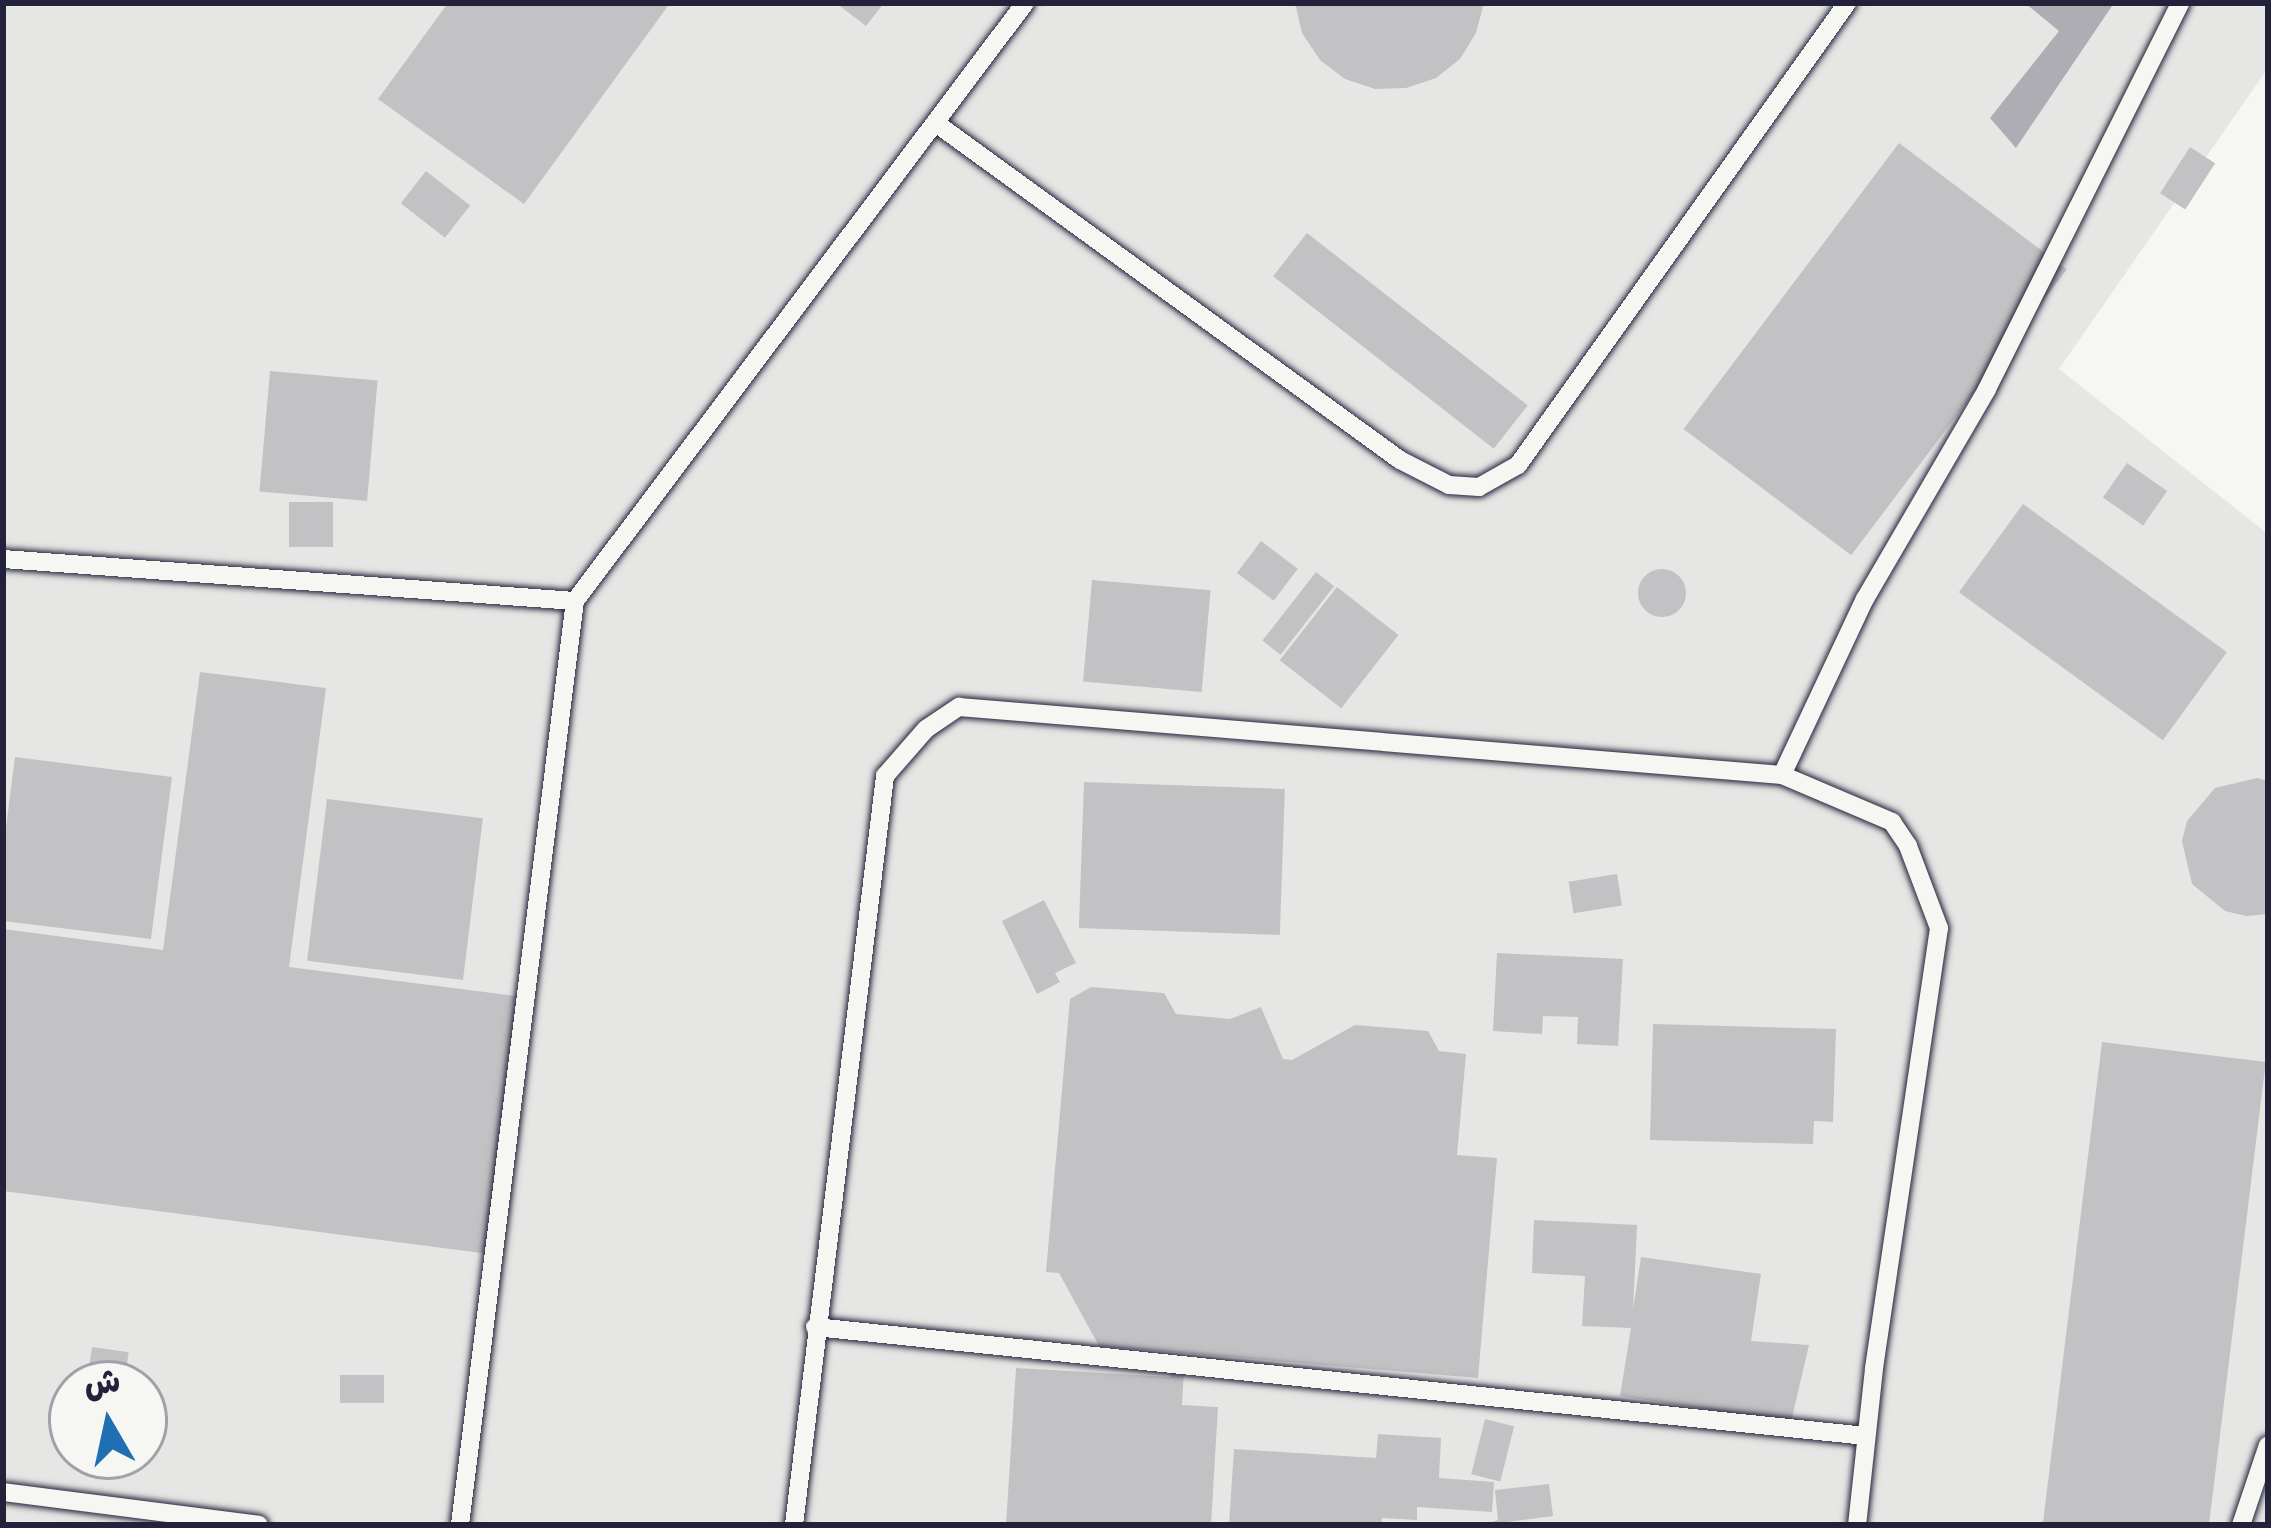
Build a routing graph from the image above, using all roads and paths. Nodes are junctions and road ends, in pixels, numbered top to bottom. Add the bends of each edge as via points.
1 (1025, 3) edge
2 (1847, 3) edge
3 (2180, 3) edge
4 (937, 124) junction
5 (3, 560) edge
6 (575, 601) junction
7 (1782, 775) junction
8 (815, 1327) junction
9 (1866, 1436) junction
10 (2268, 1445) edge
11 (3, 1492) edge
12 (259, 1525) edge
13 (460, 1525) edge
14 (794, 1525) edge
15 (1857, 1525) edge
16 (2241, 1525) edge

1 - 4 lane
2 - 4 lane via 1518,466 1479,487 1449,485 1400,460
3 - 7 lane via 1987,389 1865,599
4 - 6 lane
5 - 6 lane
6 - 13 lane
7 - 8 lane via 959,707 926,729 885,776
7 - 9 lane via 1892,822 1939,928
8 - 9 lane
8 - 14 lane
9 - 15 lane
10 - 16 lane
11 - 12 lane

